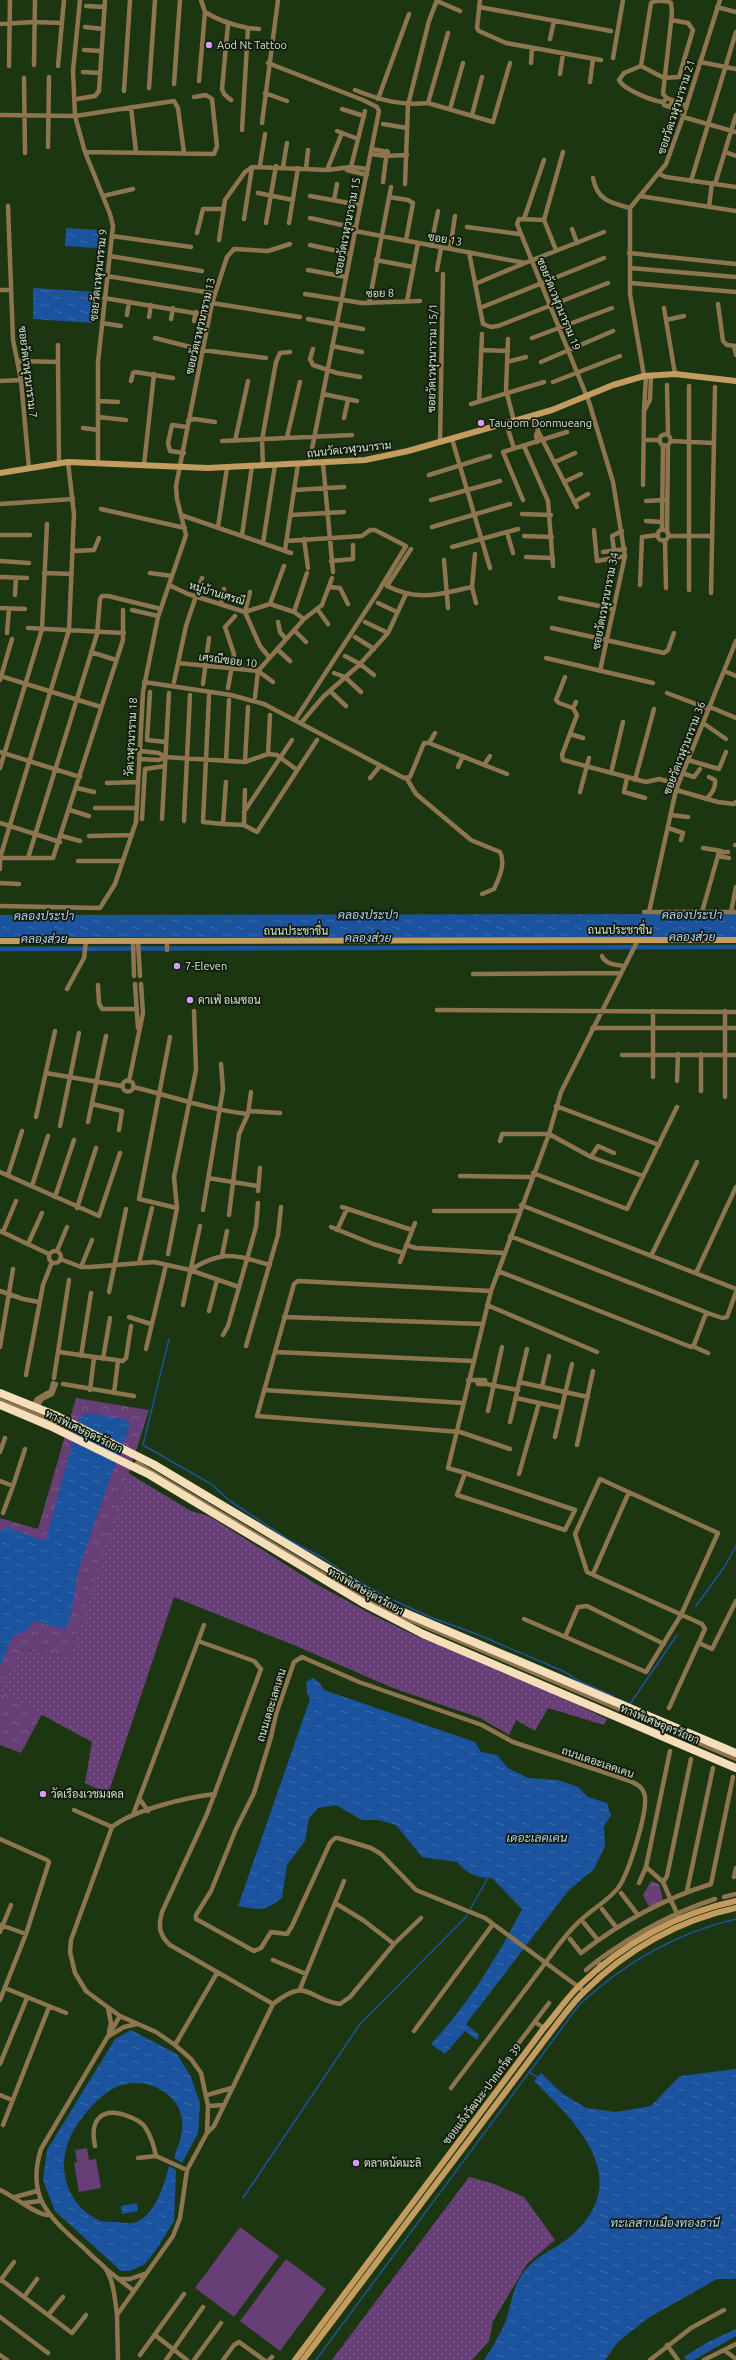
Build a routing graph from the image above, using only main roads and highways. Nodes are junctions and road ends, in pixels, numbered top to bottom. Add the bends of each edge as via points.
1 (0, 1389) edge
2 (0, 1393) edge
3 (0, 1404) edge
4 (56, 1416) junction
5 (736, 1753) edge
6 (736, 1768) edge

1 - 4 highway, bridge
2 - 4 highway, ทางพิเศษอุดรรัถยา, bridge
3 - 6 highway, ทางพิเศษอุดรรัถยา via 150,1475 365,1604 423,1634
4 - 5 highway, ทางพิเศษอุดรรัถยา, bridge via 153,1464 396,1609

